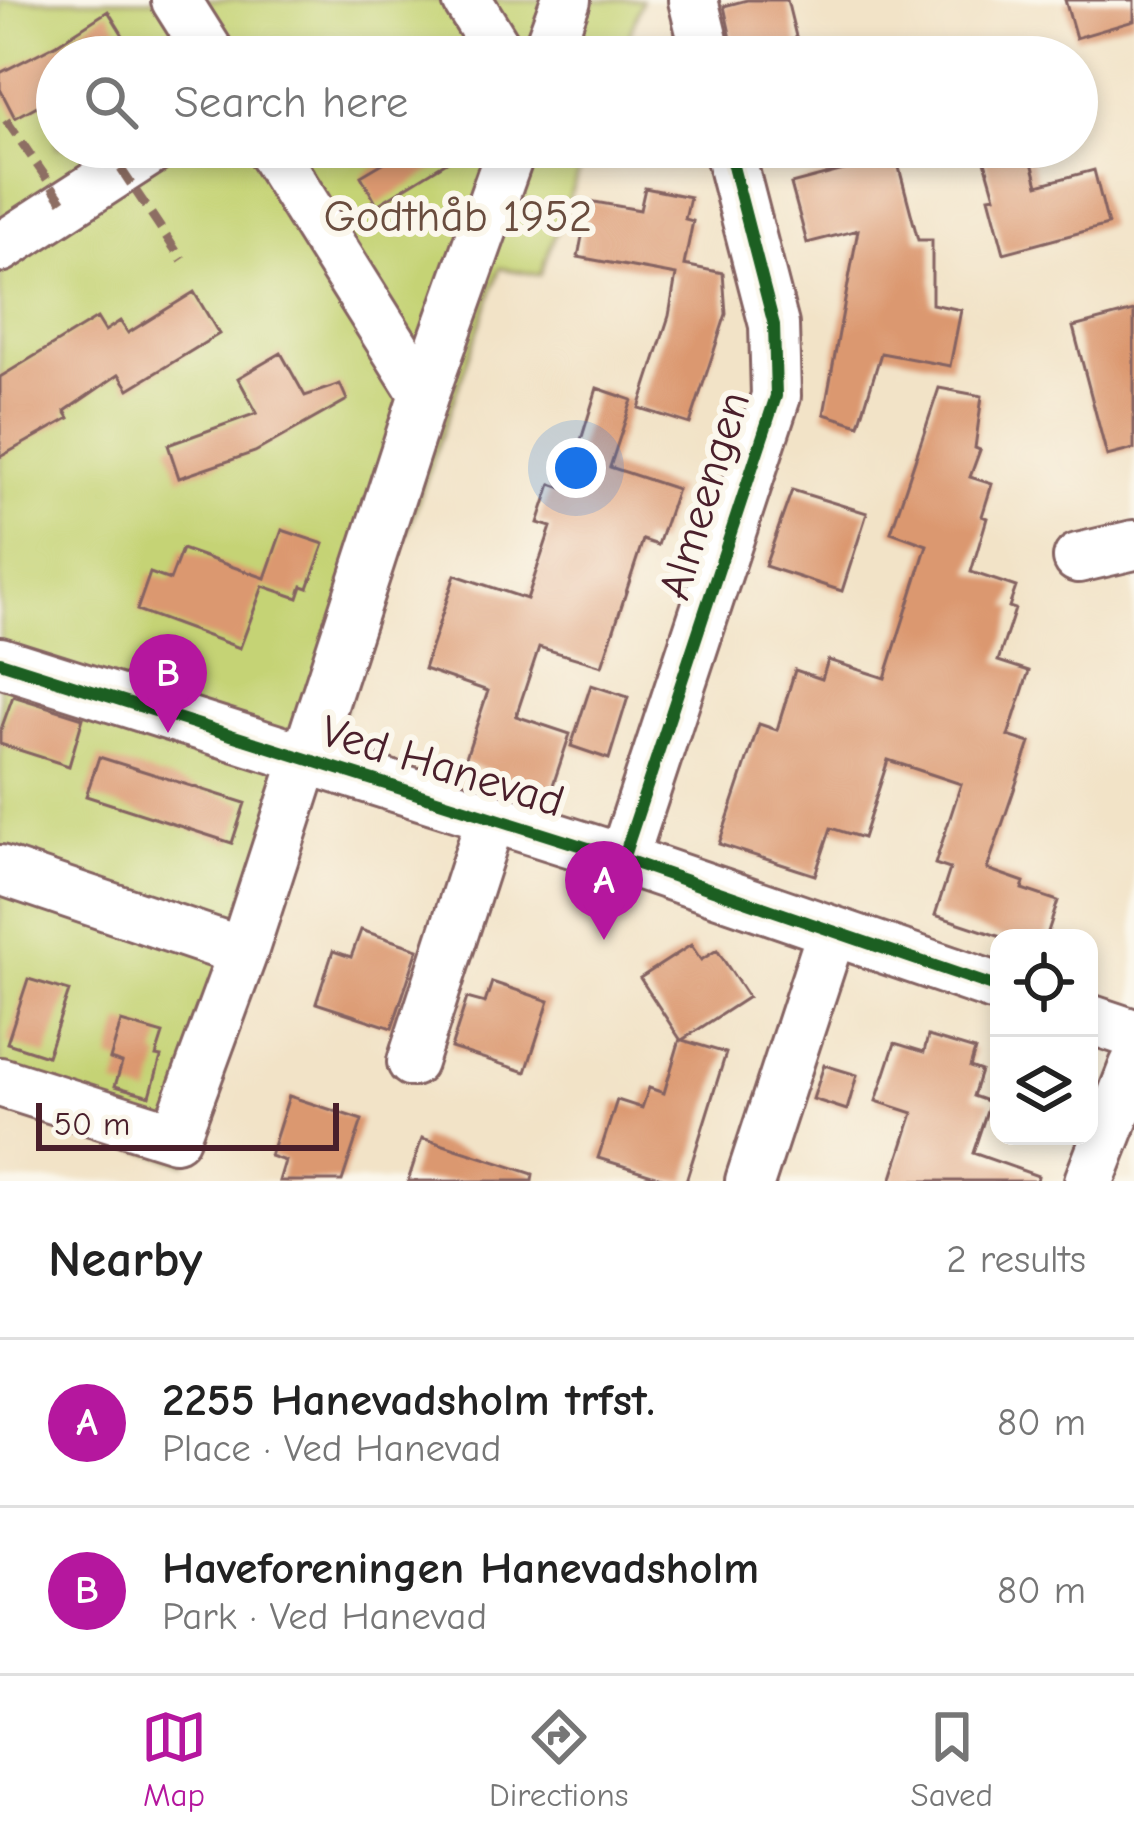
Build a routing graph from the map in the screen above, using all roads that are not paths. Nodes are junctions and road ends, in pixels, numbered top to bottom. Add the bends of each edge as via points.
1 (176, 0) edge
2 (466, 0) edge
3 (566, 0) edge
4 (693, 0) edge
5 (199, 36) edge
6 (489, 36) edge
7 (553, 36) edge
8 (701, 36) edge
9 (124, 168) edge
10 (282, 168) edge
11 (505, 168) edge
12 (733, 168) edge
13 (0, 248) edge
14 (424, 394) junction
15 (1134, 544) edge
16 (1078, 558) dead end
17 (0, 662) edge
18 (302, 760) junction
19 (491, 818) junction
20 (623, 859) junction
21 (0, 870) edge
22 (832, 931) junction
23 (243, 952) junction
24 (990, 985) edge
25 (1098, 1021) edge
26 (1134, 1034) edge
27 (412, 1062) dead end
28 (1134, 1066) edge
29 (0, 1082) edge
30 (1107, 1169) edge
31 (750, 1181) edge

1 - 5 street
2 - 6 street
3 - 7 street
4 - 8 street
9 - 13 street
10 - 14 street
11 - 14 street, Ved Hanevad
12 - 20 street, Almeengen via 774,325 776,396
14 - 18 street, Ved Hanevad
15 - 16 street
17 - 18 street, Ved Hanevad
18 - 19 street, Ved Hanevad
18 - 23 street
19 - 20 street, Ved Hanevad
19 - 27 street, Ved Hanevad
20 - 22 street, Ved Hanevad
21 - 23 street
22 - 24 street, Ved Hanevad
22 - 31 street
23 - 29 street via 175,1137
25 - 26 street
28 - 30 street

